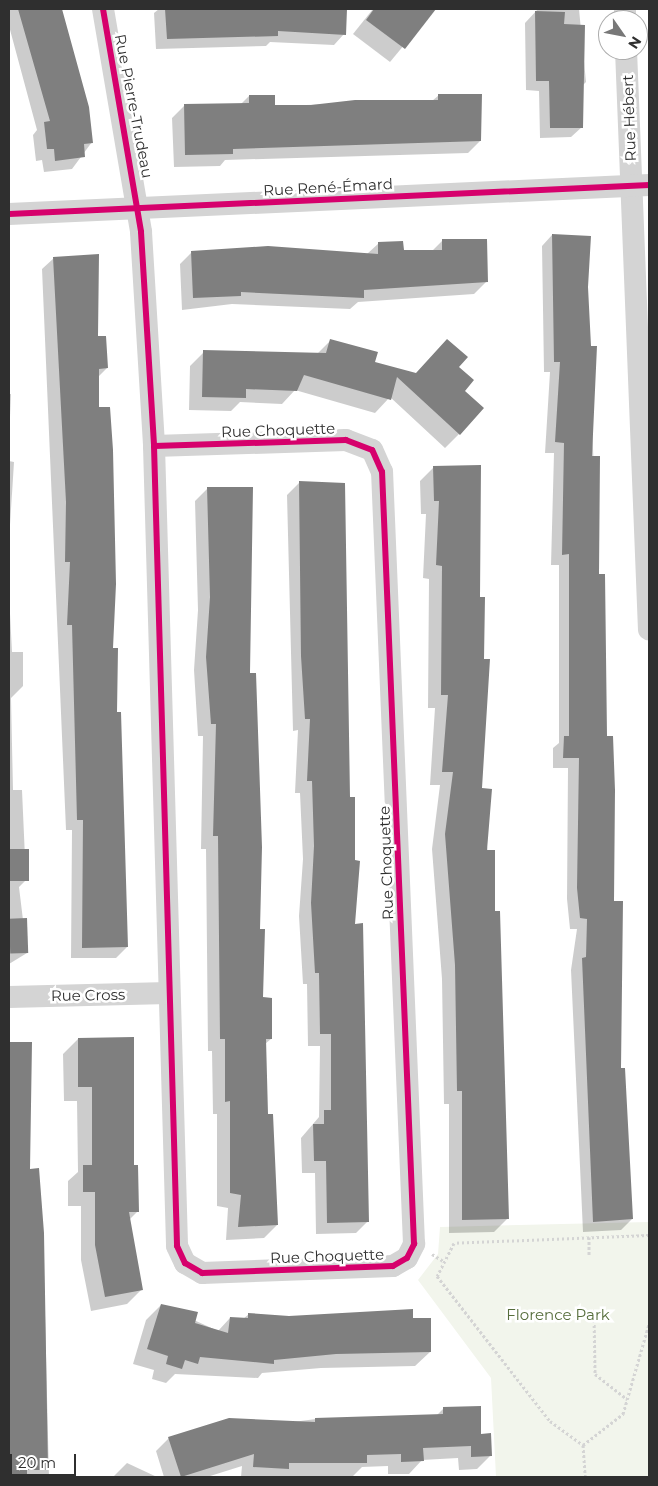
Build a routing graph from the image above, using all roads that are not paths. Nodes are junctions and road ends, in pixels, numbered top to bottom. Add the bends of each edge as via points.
1 (103, 9) edge
2 (627, 60) edge
3 (641, 185) edge
4 (140, 208) junction
5 (9, 214) edge
6 (154, 446) junction
7 (645, 450) edge
8 (649, 630) edge
9 (168, 993) junction
10 (9, 997) edge

1 - 4 street, Rue Pierre-Trudeau
2 - 3 street, Rue Hébert
3 - 4 street, Rue René-Émard
3 - 7 street, Rue Hébert
4 - 5 street, Rue René-Émard
4 - 6 street, Rue Choquette
6 - 9 street, Rue Choquette
6 - 9 street, Rue Choquette via 346,440 372,450 382,472 414,1244 408,1258 393,1266 202,1274 185,1263 177,1246
7 - 8 street, Rue Hébert
9 - 10 street, Rue Cross

